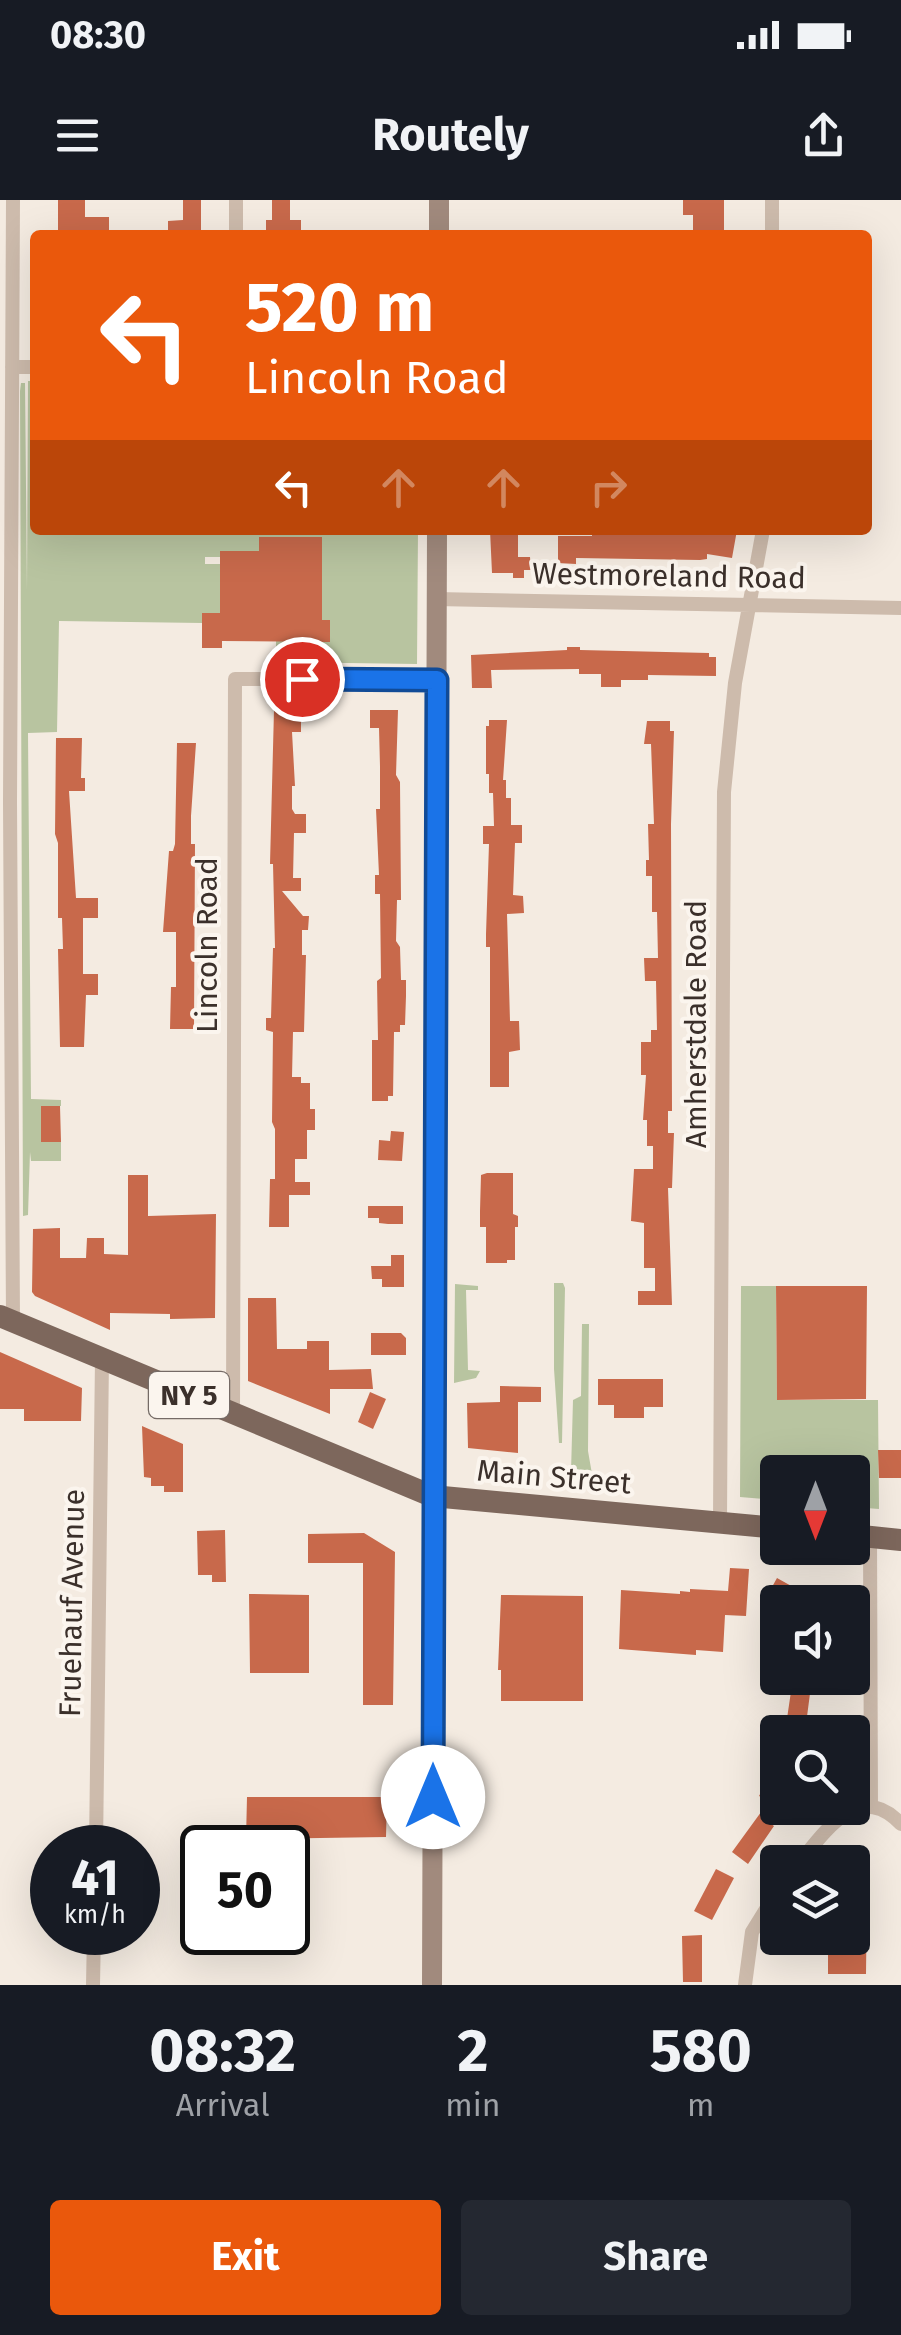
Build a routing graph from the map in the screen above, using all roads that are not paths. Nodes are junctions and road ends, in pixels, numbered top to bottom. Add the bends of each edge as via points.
1 (13, 200) edge
2 (236, 200) edge
3 (439, 200) edge
4 (772, 200) edge
5 (236, 230) edge
6 (439, 230) edge
7 (772, 230) edge
8 (12, 367) junction
9 (30, 367) edge
10 (437, 535) edge
11 (762, 535) edge
12 (436, 599) junction
13 (747, 607) junction
14 (901, 608) edge
15 (437, 680) junction
16 (6, 1318) edge
17 (102, 1359) junction
18 (233, 1414) junction
19 (432, 1496) junction
20 (720, 1523) junction
21 (760, 1526) edge
22 (870, 1537) edge
23 (901, 1540) edge
24 (862, 1565) edge
25 (871, 1806) junction
26 (901, 1824) edge
27 (96, 1825) edge
28 (815, 1845) edge
29 (760, 1919) edge
30 (94, 1955) edge
31 (94, 1985) edge
32 (432, 1985) edge
33 (745, 1985) edge

1 - 8 street
2 - 5 street
3 - 6 main road
4 - 7 street
8 - 9 street
8 - 16 street
10 - 12 main road
11 - 13 street, Amherstdale Road
12 - 13 street, Westmoreland Road
12 - 15 main road
13 - 14 street, Westmoreland Road
13 - 20 street, Amherstdale Road via 724,792
15 - 18 street, Lincoln Road via 235,679
15 - 19 main road
16 - 17 main road, Main Street / NY 5
17 - 18 main road, Main Street / NY 5
17 - 27 street, Fruehauf Avenue
18 - 19 main road, Main Street / NY 5
19 - 20 main road, Main Street / NY 5
19 - 32 main road
20 - 21 main road, Main Street / NY 5
22 - 23 main road
24 - 25 street
25 - 26 street
25 - 28 street via 850,1810
29 - 33 street
30 - 31 street

